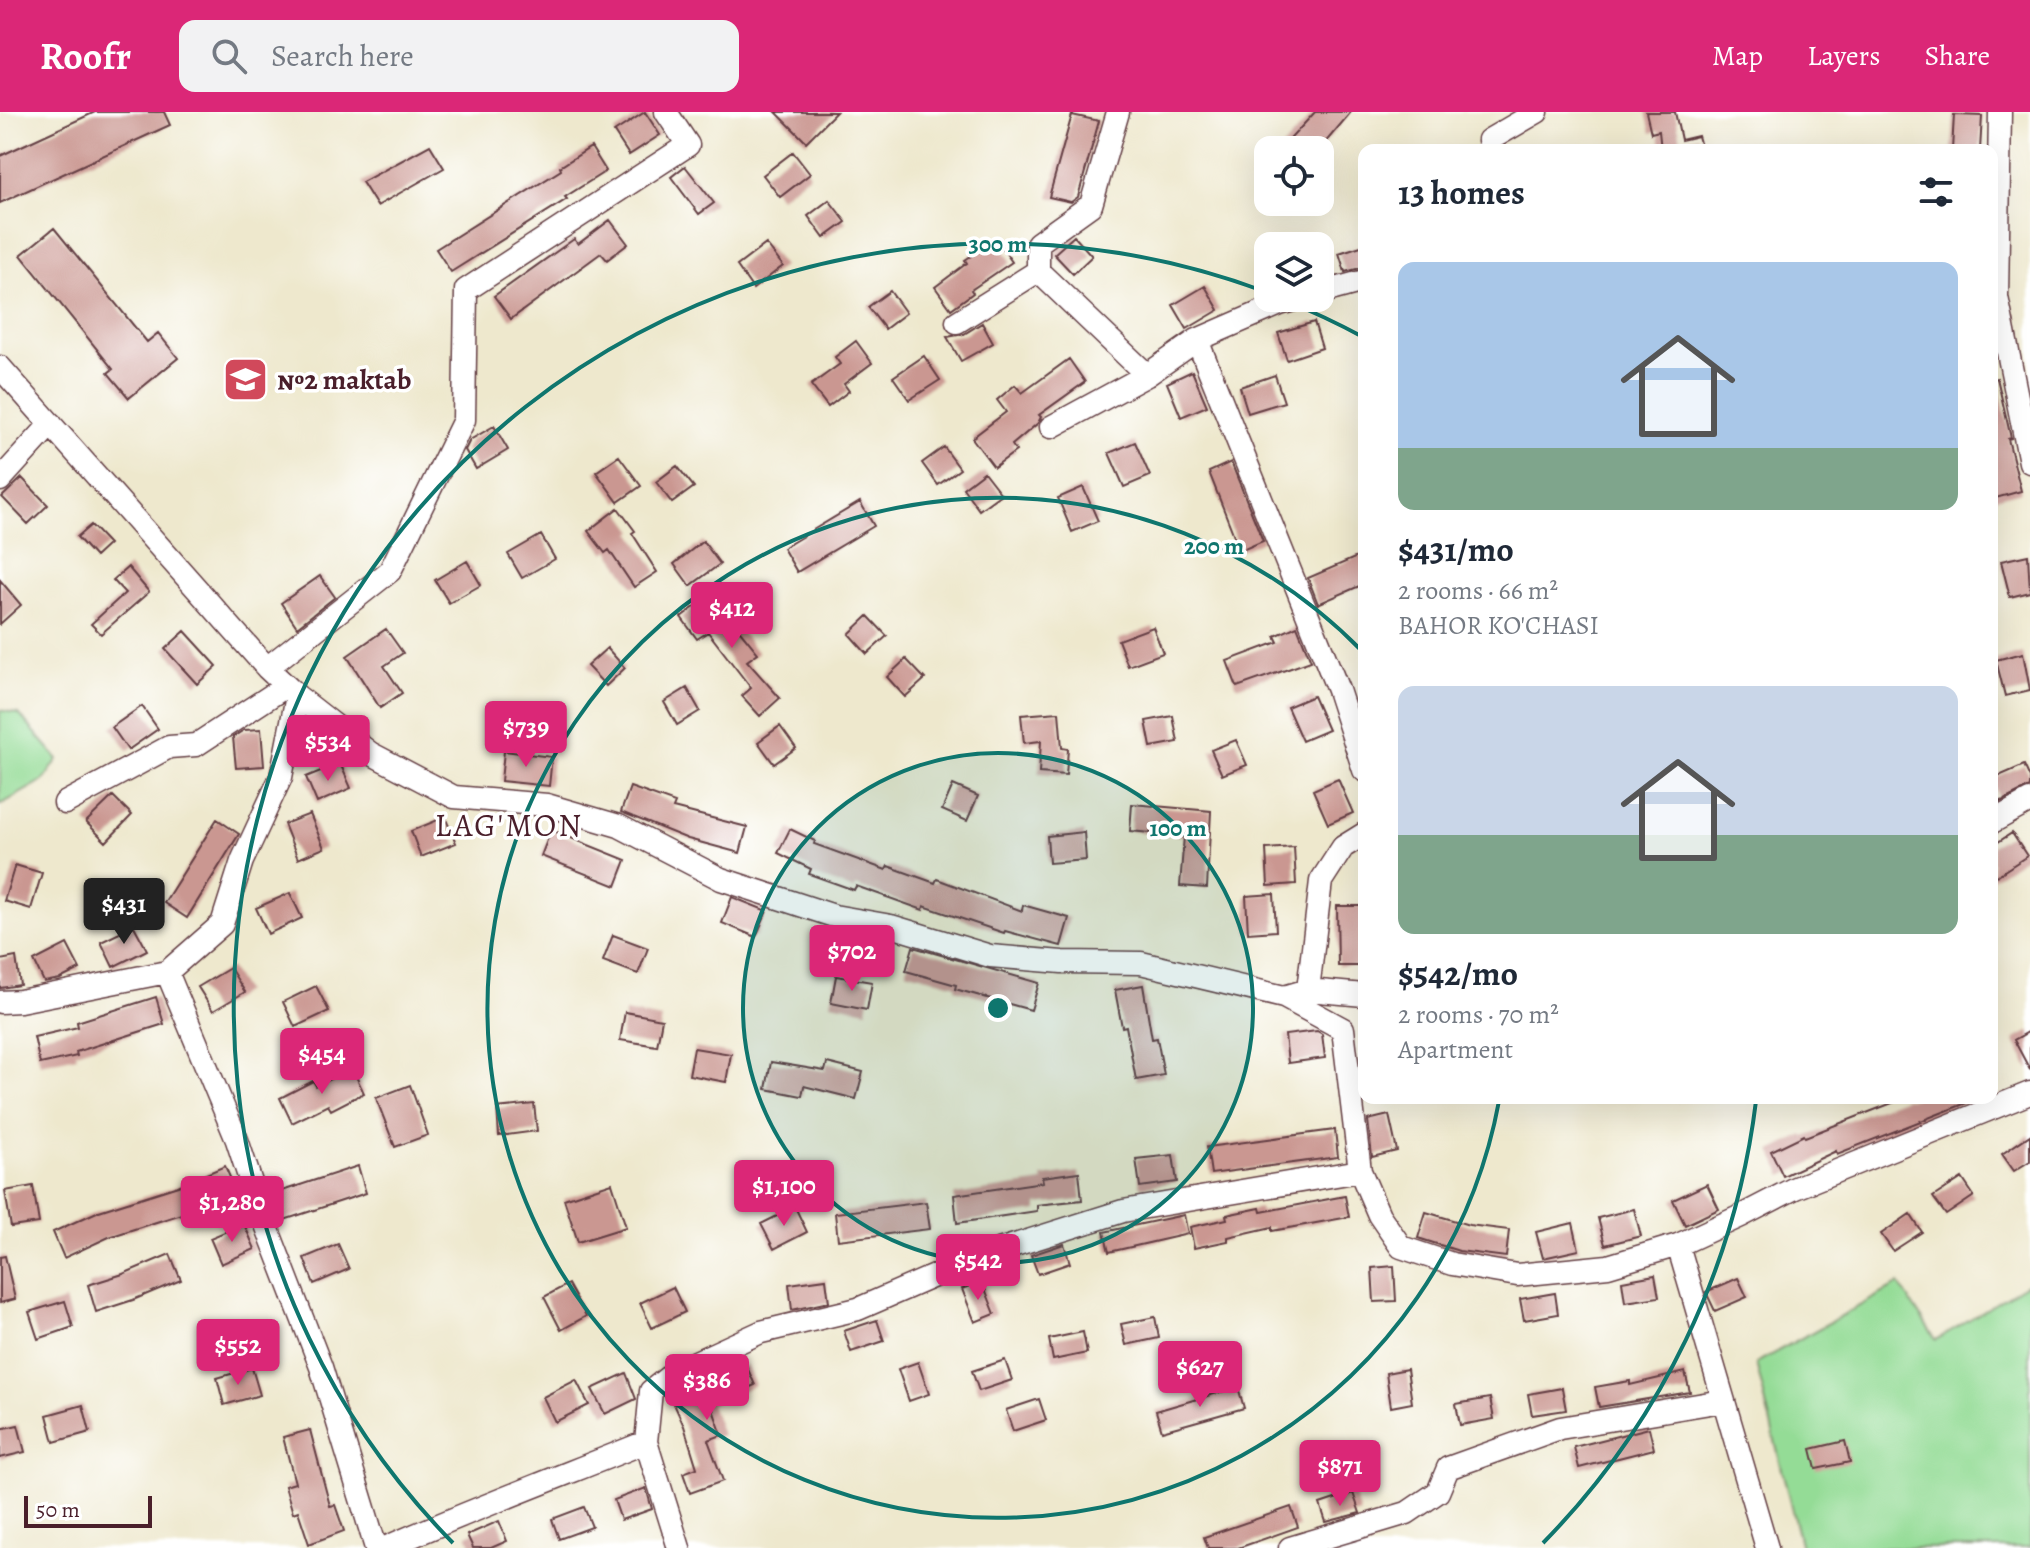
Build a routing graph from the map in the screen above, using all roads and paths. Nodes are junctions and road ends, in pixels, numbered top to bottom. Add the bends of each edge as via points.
1 (666, 112) edge
2 (1118, 112) edge
3 (1537, 112) edge
4 (2000, 112) edge
5 (1490, 144) edge
6 (1998, 235) edge
7 (1038, 271) junction
8 (1358, 283) edge
9 (1334, 289) edge
10 (1998, 302) edge
11 (1262, 312) edge
12 (957, 322) dead end
13 (1197, 340) junction
14 (0, 367) edge
15 (1147, 375) junction
16 (51, 424) junction
17 (1051, 427) dead end
18 (2030, 462) edge
19 (0, 480) edge
20 (267, 668) junction
21 (292, 691) junction
22 (1358, 752) edge
23 (2030, 801) edge
24 (65, 803) dead end
25 (1998, 819) edge
26 (1358, 838) edge
27 (167, 972) junction
28 (1308, 990) junction
29 (1358, 994) edge
30 (1284, 997) junction
31 (0, 1002) edge
32 (2030, 1093) edge
33 (1360, 1171) junction
34 (1678, 1245) junction
35 (1722, 1401) junction
36 (646, 1442) junction
37 (376, 1548) edge
38 (385, 1548) edge
39 (679, 1548) edge
40 (1290, 1548) edge
41 (1767, 1548) edge

1 - 20 street via 688,145 466,290 464,420 390,571
2 - 7 street via 1091,205 1038,243
3 - 5 street
4 - 6 street
7 - 12 street
7 - 15 street
8 - 9 street
10 - 18 street
11 - 13 street
13 - 15 street
13 - 22 street
14 - 16 street
15 - 17 street
16 - 19 street
16 - 20 street
20 - 21 street
21 - 24 street via 196,745 169,747
21 - 27 street via 281,777 242,861 222,924
21 - 30 street via 370,753 454,797 547,805 619,826 721,879 834,916 891,926 990,956 1141,963
23 - 25 street
26 - 28 street via 1343,847 1321,881
27 - 31 street
27 - 37 street via 237,1140 321,1367
28 - 29 street
28 - 30 street
30 - 33 street via 1343,1029
32 - 34 street via 1795,1188
33 - 34 street via 1379,1215 1401,1247 1452,1264 1517,1275 1608,1266
33 - 36 street via 1123,1211 980,1256 858,1309 761,1332 676,1371 651,1391
34 - 35 street
35 - 40 street via 1560,1428 1448,1468 1438,1492 1407,1513
35 - 41 street
36 - 38 street
36 - 39 street

